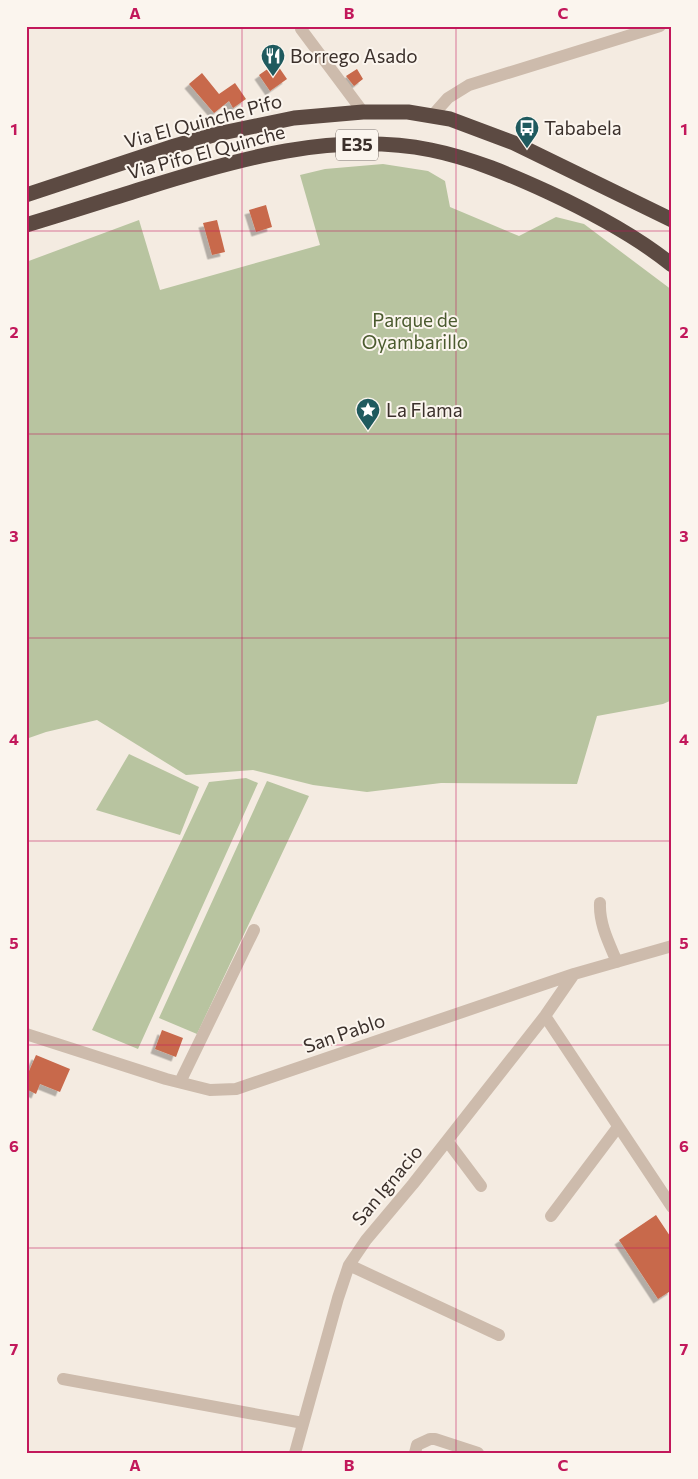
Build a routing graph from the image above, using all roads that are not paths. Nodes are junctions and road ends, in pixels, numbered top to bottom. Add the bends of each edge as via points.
1 (660, 26) edge
2 (301, 29) dead end
3 (363, 112) junction
4 (432, 116) junction
5 (26, 195) edge
6 (672, 220) edge
7 (26, 225) edge
8 (672, 265) edge
9 (600, 903) dead end
10 (254, 930) dead end
11 (672, 946) edge
12 (617, 962) junction
13 (574, 974) junction
14 (544, 1016) junction
15 (26, 1034) edge
16 (180, 1082) junction
17 (618, 1127) junction
18 (446, 1142) junction
19 (481, 1186) dead end
20 (672, 1207) edge
21 (551, 1216) dead end
22 (349, 1265) junction
23 (499, 1335) dead end
24 (63, 1379) dead end
25 (303, 1423) junction
26 (296, 1453) edge
27 (415, 1453) edge
28 (478, 1453) edge

1 - 4 street via 470,86 448,98
2 - 3 street
3 - 4 highway, Via El Quinche Pifo / E35 via 408,112
3 - 5 highway, Via El Quinche Pifo / E35 via 294,118 217,134
4 - 6 highway, Via El Quinche Pifo / E35 via 450,119 514,143
7 - 8 highway, Via Pifo El Quinche / E35 via 245,159 300,148 382,144 431,150 513,176 578,206
9 - 12 street via 599,911
10 - 16 street
11 - 12 street, San Pablo
12 - 13 street, San Pablo
13 - 14 street, San Ignacio
13 - 16 street, San Pablo via 236,1089 210,1090
14 - 17 street
14 - 18 street, San Ignacio
15 - 16 street, San Pablo
17 - 20 street
17 - 21 street
18 - 19 street
18 - 22 street, San Ignacio
22 - 23 street
22 - 25 street, San Ignacio
24 - 25 street
25 - 26 street, San Ignacio
27 - 28 street via 417,1445 430,1439

